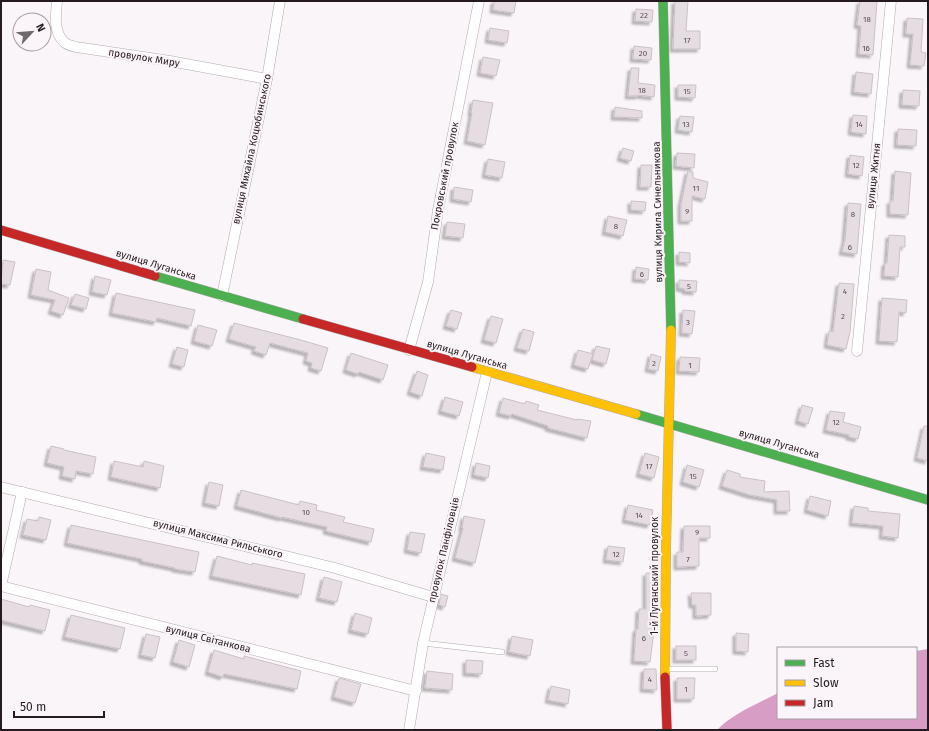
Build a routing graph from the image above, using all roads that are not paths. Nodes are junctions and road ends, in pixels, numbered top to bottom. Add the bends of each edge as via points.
1 (57, 1) edge
2 (280, 1) edge
3 (479, 1) edge
4 (663, 1) edge
5 (891, 1) edge
6 (267, 79) junction
7 (1, 230) edge
8 (222, 296) junction
9 (409, 350) junction
10 (857, 351) dead end
11 (487, 372) junction
12 (668, 423) junction
13 (1, 487) edge
14 (22, 492) junction
15 (928, 500) edge
16 (1, 586) edge
17 (433, 597) junction
18 (423, 642) junction
19 (502, 652) dead end
20 (665, 669) junction
21 (715, 669) dead end
22 (416, 691) junction
23 (410, 730) edge
24 (667, 730) edge

1 - 6 street, провулок Миру via 58,35 64,43
2 - 6 street, вулиця Михайла Коцюбинського
3 - 9 street, Покровський провулок via 437,216 428,282
4 - 12 main road, вулиця Кирила Синельникова via 671,314
5 - 10 street, вулиця Житня
6 - 8 street, вулиця Михайла Коцюбинського
7 - 8 main road, вулиця Луганська
8 - 9 main road, вулиця Луганська
9 - 11 main road, вулиця Луганська
11 - 12 main road, вулиця Луганська
11 - 17 street, провулок Панфіловців
12 - 15 main road, вулиця Луганська
12 - 20 main road, 1-й Луганський провулок
13 - 14 street, вулиця Максима Рильського
14 - 16 street
14 - 17 street, вулиця Максима Рильського via 335,568
16 - 22 street, вулиця Світанкова
17 - 18 street, провулок Панфіловців
18 - 19 lane
18 - 22 street, провулок Панфіловців
20 - 21 lane
20 - 24 main road, 1-й Луганський провулок
22 - 23 street, провулок Панфіловців

